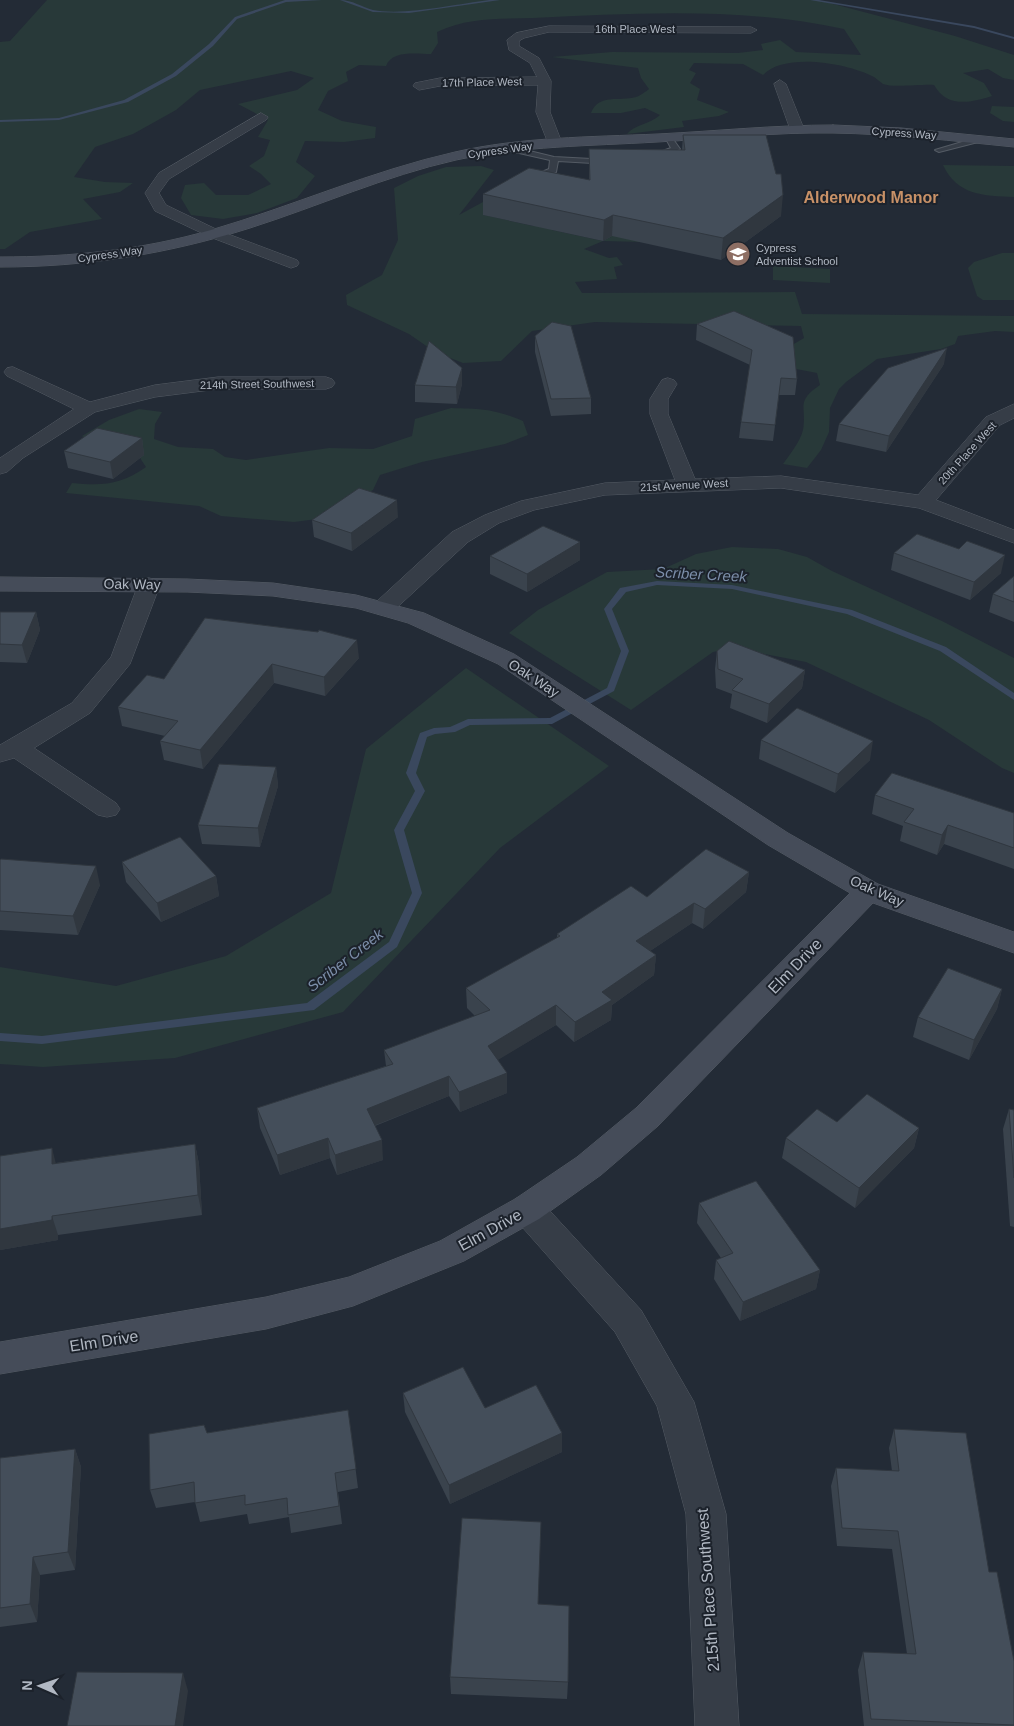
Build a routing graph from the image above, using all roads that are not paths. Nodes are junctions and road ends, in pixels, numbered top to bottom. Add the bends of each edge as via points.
1 (751, 30) dead end
2 (545, 81) junction
3 (780, 84) dead end
4 (420, 86) dead end
5 (261, 117) dead end
6 (797, 130) junction
7 (667, 137) junction
8 (979, 140) junction
9 (555, 143) junction
10 (1014, 143) edge
11 (509, 148) junction
12 (676, 150) junction
13 (685, 150) edge
14 (939, 150) dead end
15 (554, 159) junction
16 (646, 160) edge
17 (615, 162) edge
18 (521, 184) edge
19 (215, 234) junction
20 (0, 262) edge
21 (291, 263) dead end
22 (13, 372) dead end
23 (326, 383) dead end
24 (668, 384) dead end
25 (88, 408) junction
26 (1014, 410) edge
27 (0, 468) edge
28 (687, 484) junction
29 (923, 502) junction
30 (1014, 537) edge
31 (0, 584) edge
32 (149, 585) junction
33 (384, 608) junction
34 (9, 751) edge
35 (107, 809) dead end
36 (868, 891) junction
37 (1014, 944) edge
38 (527, 1209) junction
39 (0, 1358) edge
40 (717, 1726) edge

1 - 2 street, 16th Place West via 549,29 520,35 513,40 513,47 535,61
2 - 4 street, 17th Place West via 440,82
2 - 9 street via 543,112
3 - 6 street
5 - 19 street via 164,176 152,192 160,208
6 - 7 street, Cypress Way
6 - 8 street, Cypress Way via 872,130
7 - 9 street, Cypress Way
7 - 12 lane
8 - 10 street, Cypress Way
8 - 14 lane
9 - 11 street, Cypress Way
11 - 15 lane
11 - 19 street, Cypress Way via 457,156 403,170
12 - 13 lane
12 - 16 lane
15 - 17 lane
15 - 18 lane via 553,170
19 - 20 street, Cypress Way via 116,255
19 - 21 street
22 - 25 street
23 - 25 street, 214th Street Southwest via 218,383 155,391
24 - 28 street via 659,399 659,414
25 - 27 street, 214th Street Southwest via 16,454
26 - 29 street, 20th Place West via 993,421
28 - 29 street, 21st Avenue West via 781,482
28 - 33 street, 21st Avenue West via 566,496 528,505 492,519 460,537
29 - 30 street, 21st Avenue West
31 - 32 street, Oak Way
32 - 33 street, Oak Way via 290,590
32 - 34 street via 122,659 81,708
33 - 36 street, Oak Way via 476,643 506,659 778,839
34 - 35 street
36 - 37 street, Oak Way
36 - 38 street, Elm Drive via 647,1117 589,1166
38 - 39 street, Elm Drive via 452,1251 353,1291 266,1313
38 - 40 street, 215th Place Southwest via 628,1322 675,1402 706,1514

